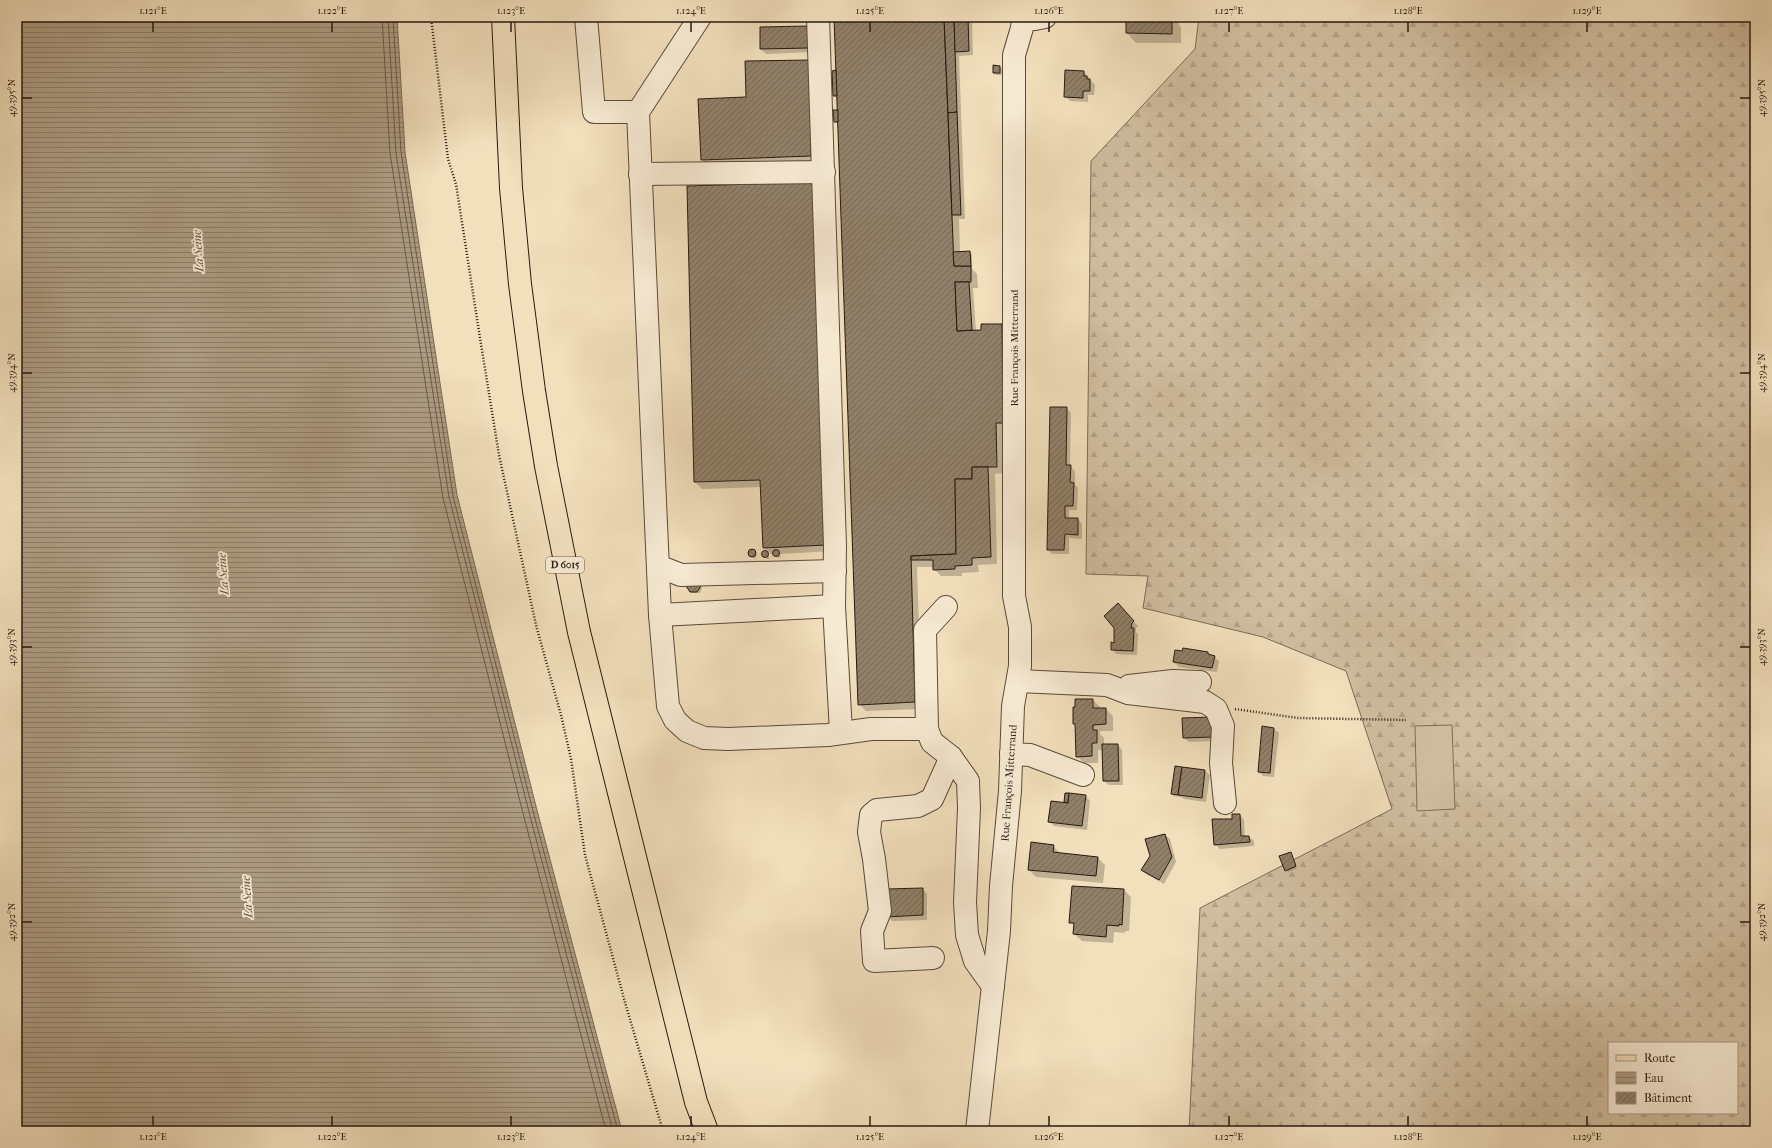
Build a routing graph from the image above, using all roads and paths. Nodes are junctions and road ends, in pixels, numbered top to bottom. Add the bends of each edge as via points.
1 (431, 17) edge
2 (503, 17) edge
3 (586, 17) edge
4 (818, 17) edge
5 (1045, 17) edge
6 (1023, 18) edge
7 (692, 22) edge
8 (638, 112) junction
9 (824, 172) junction
10 (640, 174) junction
11 (658, 566) junction
12 (834, 571) junction
13 (834, 606) junction
14 (946, 607) dead end
15 (660, 615) junction
16 (1018, 680) junction
17 (1200, 682) dead end
18 (1117, 689) junction
19 (1216, 709) junction
20 (1406, 720) dead end
21 (927, 729) junction
22 (841, 732) junction
23 (1011, 754) junction
24 (951, 758) junction
25 (1083, 775) dead end
26 (1225, 803) dead end
27 (933, 958) dead end
28 (993, 986) junction
29 (696, 1102) junction
30 (663, 1131) edge
31 (707, 1131) edge
32 (713, 1131) edge
33 (977, 1131) edge

1 - 30 path via 448,159 456,184 499,455 536,625 571,759 585,855
2 - 29 main road, D 6015 via 511,188 520,284 546,466 581,640
3 - 8 street via 594,112
4 - 9 street
5 - 6 street
6 - 16 street, Rue François Mitterrand via 1014,55 1014,596 1021,643
7 - 8 street
8 - 10 street
9 - 10 street
9 - 12 street
10 - 11 street
11 - 12 street via 681,575
11 - 15 street
12 - 13 street
13 - 15 street
13 - 22 street
14 - 21 street via 925,630
15 - 22 street via 668,706 675,720 687,731 704,738 728,739 828,736
16 - 18 street via 1107,685
16 - 23 street, Rue François Mitterrand via 1013,706
17 - 18 street via 1173,680
18 - 19 street via 1128,693 1204,702
19 - 20 path via 1229,708 1298,718
19 - 26 street via 1223,726 1221,763
21 - 22 street
21 - 24 street via 932,742
23 - 25 street via 1030,755
23 - 28 street, Rue François Mitterrand
24 - 27 street via 932,799 918,806 877,810 871,815 869,823 880,910 872,931 874,961
24 - 28 street via 968,781 965,902 967,935 975,961
28 - 33 street, Rue François Mitterrand
29 - 31 main road, D 6015
29 - 32 main road, D 6015

